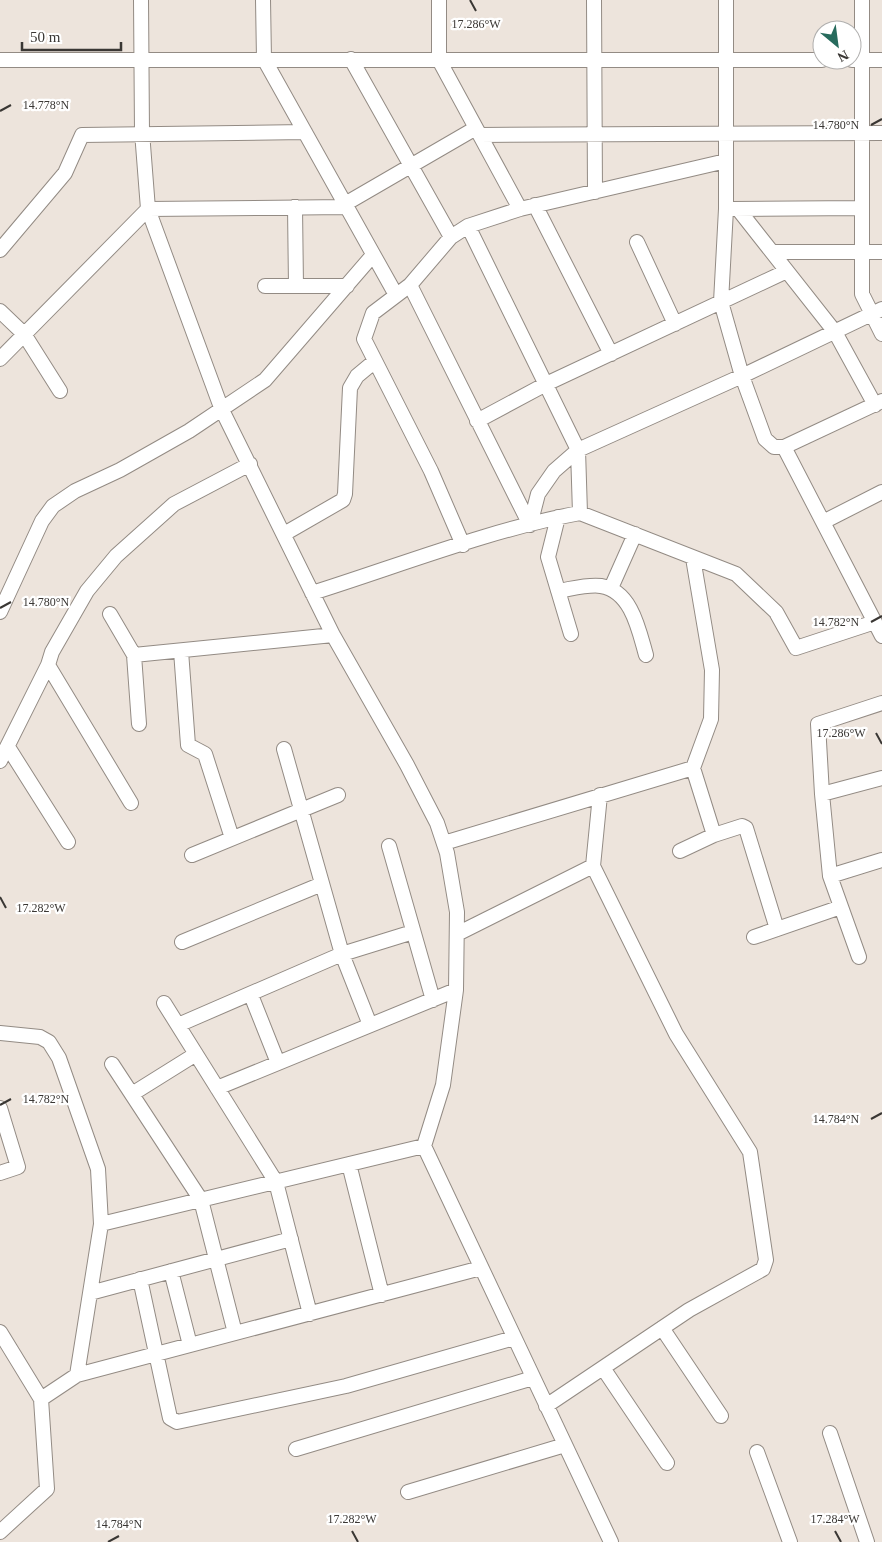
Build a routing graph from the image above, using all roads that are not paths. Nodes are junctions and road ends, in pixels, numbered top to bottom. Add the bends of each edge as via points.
1 (142, 0) edge
2 (264, 0) edge
3 (439, 0) edge
4 (594, 0) edge
5 (726, 0) edge
6 (862, 0) edge
7 (860, 20) edge
8 (264, 59) junction
9 (351, 59) junction
10 (0, 60) edge
11 (141, 60) junction
12 (439, 60) junction
13 (594, 60) junction
14 (726, 60) junction
15 (812, 60) edge
16 (862, 60) edge
17 (882, 60) edge
18 (858, 70) edge
19 (478, 131) junction
20 (142, 132) junction
21 (305, 132) junction
22 (726, 134) junction
23 (862, 134) junction
24 (882, 134) edge
25 (595, 135) junction
26 (726, 161) junction
27 (411, 165) junction
28 (595, 192) junction
29 (346, 205) junction
30 (535, 205) junction
31 (295, 207) junction
32 (862, 208) junction
33 (148, 209) junction
34 (520, 209) junction
35 (732, 209) junction
36 (468, 226) junction
37 (451, 237) junction
38 (637, 242) dead end
39 (0, 250) edge
40 (772, 252) junction
41 (862, 252) junction
42 (882, 252) edge
43 (374, 255) junction
44 (788, 271) junction
45 (410, 285) junction
46 (265, 286) dead end
47 (296, 286) junction
48 (347, 286) junction
49 (396, 295) junction
50 (721, 302) junction
51 (0, 312) edge
52 (877, 312) edge
53 (675, 324) junction
54 (835, 332) junction
55 (24, 334) junction
56 (882, 334) edge
57 (610, 354) junction
58 (0, 359) edge
59 (375, 361) junction
60 (742, 376) junction
61 (546, 384) junction
62 (60, 391) dead end
63 (878, 403) edge
64 (222, 410) junction
65 (477, 420) junction
66 (784, 447) junction
67 (578, 450) junction
68 (250, 464) junction
69 (882, 492) edge
70 (580, 513) junction
71 (558, 517) junction
72 (822, 522) junction
73 (530, 525) junction
74 (284, 534) junction
75 (635, 534) junction
76 (463, 545) junction
77 (694, 558) junction
78 (611, 588) junction
79 (558, 591) junction
80 (312, 593) junction
81 (0, 612) edge
82 (110, 614) dead end
83 (875, 622) junction
84 (571, 634) dead end
85 (333, 635) junction
86 (882, 636) edge
87 (181, 651) junction
88 (134, 655) junction
89 (646, 655) dead end
90 (48, 665) junction
91 (882, 703) edge
92 (139, 724) dead end
93 (8, 747) junction
94 (284, 749) dead end
95 (0, 761) edge
96 (693, 768) junction
97 (882, 778) edge
98 (822, 794) junction
99 (600, 795) junction
100 (338, 796) dead end
101 (130, 803) dead end
102 (301, 811) junction
103 (714, 835) junction
104 (232, 838) junction
105 (68, 842) dead end
106 (444, 843) junction
107 (389, 846) dead end
108 (680, 851) dead end
109 (192, 855) dead end
110 (882, 860) edge
111 (593, 866) junction
112 (830, 876) junction
113 (322, 884) junction
114 (841, 907) junction
115 (777, 929) junction
116 (413, 932) junction
117 (456, 934) junction
118 (754, 937) dead end
119 (182, 942) dead end
120 (342, 954) junction
121 (859, 957) dead end
122 (456, 990) junction
123 (251, 995) junction
124 (433, 1000) junction
125 (164, 1003) dead end
126 (178, 1025) junction
127 (370, 1025) junction
128 (0, 1033) edge
129 (196, 1054) junction
130 (278, 1063) junction
131 (112, 1064) dead end
132 (217, 1088) junction
133 (132, 1094) junction
134 (0, 1108) edge
135 (424, 1146) junction
136 (349, 1164) junction
137 (0, 1173) edge
138 (276, 1182) junction
139 (201, 1200) junction
140 (101, 1224) junction
141 (291, 1239) junction
142 (216, 1259) junction
143 (481, 1268) junction
144 (171, 1271) junction
145 (140, 1280) junction
146 (90, 1293) junction
147 (382, 1295) junction
148 (310, 1314) junction
149 (662, 1328) junction
150 (0, 1332) edge
151 (235, 1333) junction
152 (514, 1338) junction
153 (190, 1345) junction
154 (158, 1354) junction
155 (603, 1368) junction
156 (77, 1375) junction
157 (533, 1378) junction
158 (41, 1399) junction
159 (546, 1406) junction
160 (721, 1416) dead end
161 (830, 1433) dead end
162 (565, 1445) junction
163 (296, 1448) dead end
164 (757, 1452) dead end
165 (667, 1463) dead end
166 (408, 1492) dead end
167 (0, 1532) edge
168 (611, 1542) edge
169 (790, 1542) edge
170 (867, 1542) edge

1 - 11 street
2 - 8 street
3 - 12 street
4 - 13 street
5 - 14 street
6 - 7 street
8 - 9 street
8 - 11 street
8 - 21 street
9 - 12 street
9 - 27 street
10 - 11 street
11 - 20 street
12 - 13 street
12 - 19 street
13 - 14 street
13 - 25 street
14 - 15 street
14 - 22 street
16 - 17 street
18 - 23 street
19 - 25 street
19 - 27 street
19 - 34 street
20 - 21 street
20 - 33 street
20 - 39 street via 82,134 65,173
21 - 29 street
22 - 23 street
22 - 25 street
22 - 26 street
23 - 24 street
23 - 32 street
25 - 28 street
26 - 28 street
26 - 35 street
27 - 29 street
27 - 37 street
28 - 30 street
29 - 31 street
29 - 43 street
30 - 34 street
30 - 57 street
31 - 33 street
31 - 47 street
32 - 35 street
32 - 41 street
33 - 55 street
33 - 64 street
34 - 36 street
35 - 40 street
35 - 50 street
36 - 37 street
36 - 61 street
37 - 45 street
38 - 53 street
40 - 41 street
40 - 44 street
41 - 42 street
41 - 52 street via 862,294
43 - 48 street
43 - 49 street
44 - 50 street
44 - 54 street
45 - 49 street
45 - 65 street
46 - 47 street
47 - 48 street
48 - 64 street via 265,380
49 - 59 street via 373,313 364,339
50 - 53 street
50 - 60 street
51 - 55 street
52 - 54 street
52 - 56 street
53 - 57 street
54 - 60 street
54 - 63 street
55 - 58 street
55 - 62 street
57 - 61 street
59 - 74 street via 357,376 350,388 343,500
59 - 76 street via 432,471
60 - 66 street via 765,439 774,447
60 - 67 street
61 - 65 street
61 - 67 street
63 - 66 street
64 - 68 street
64 - 81 street via 53,506 42,521
65 - 73 street
66 - 72 street
67 - 70 street
67 - 73 street via 554,472 538,494
68 - 74 street
68 - 90 street via 174,504 116,556 87,591 52,652
69 - 72 street
70 - 71 street
70 - 75 street
71 - 73 street
71 - 79 street via 548,557
72 - 83 street
73 - 76 street
74 - 80 street
75 - 77 street
75 - 78 street
76 - 80 street
77 - 83 street via 736,574 776,612 796,648
77 - 96 street via 712,680 711,719
78 - 79 street via 599,586
78 - 89 street via 627,602
79 - 84 street
80 - 85 street
82 - 88 street
83 - 86 street
85 - 87 street
85 - 106 street via 407,765
87 - 88 street
87 - 104 street via 188,745 205,754
88 - 92 street
90 - 93 street
90 - 101 street
91 - 98 street via 818,724
93 - 95 street
93 - 105 street
94 - 102 street
96 - 99 street
96 - 103 street
97 - 98 street
98 - 112 street
99 - 106 street
99 - 111 street
100 - 102 street
102 - 104 street
102 - 113 street
103 - 108 street
103 - 115 street via 742,826 746,828
104 - 109 street
106 - 117 street via 457,912
107 - 116 street
110 - 112 street
111 - 117 street
111 - 149 street via 676,1034 750,1152 752,1162 766,1260 763,1269
112 - 114 street
113 - 119 street
113 - 120 street
114 - 115 street
114 - 121 street
115 - 118 street
116 - 120 street
116 - 124 street
117 - 122 street
120 - 123 street
120 - 127 street
122 - 124 street
122 - 135 street via 443,1085
123 - 126 street
123 - 130 street
124 - 127 street
125 - 126 street
126 - 129 street
127 - 130 street
128 - 140 street via 40,1038 49,1042 59,1058 98,1169
129 - 132 street
129 - 133 street
130 - 132 street
131 - 133 street
132 - 138 street
133 - 139 street
134 - 137 street via 18,1167
135 - 136 street
135 - 143 street
136 - 138 street
136 - 147 street
138 - 139 street
138 - 141 street
139 - 140 street
139 - 142 street
140 - 146 street
141 - 142 street
141 - 148 street
142 - 144 street
142 - 151 street
143 - 147 street
143 - 152 street
144 - 145 street
144 - 153 street
145 - 146 street
145 - 154 street
146 - 156 street
147 - 148 street
148 - 151 street
149 - 155 street
149 - 160 street
150 - 158 street
151 - 153 street
152 - 154 street via 346,1386 177,1422 170,1418
152 - 157 street
153 - 154 street
154 - 156 street
155 - 159 street
155 - 165 street
156 - 158 street
157 - 159 street
157 - 163 street
158 - 167 street via 47,1489
159 - 162 street
161 - 170 street
162 - 166 street
162 - 168 street
164 - 169 street

